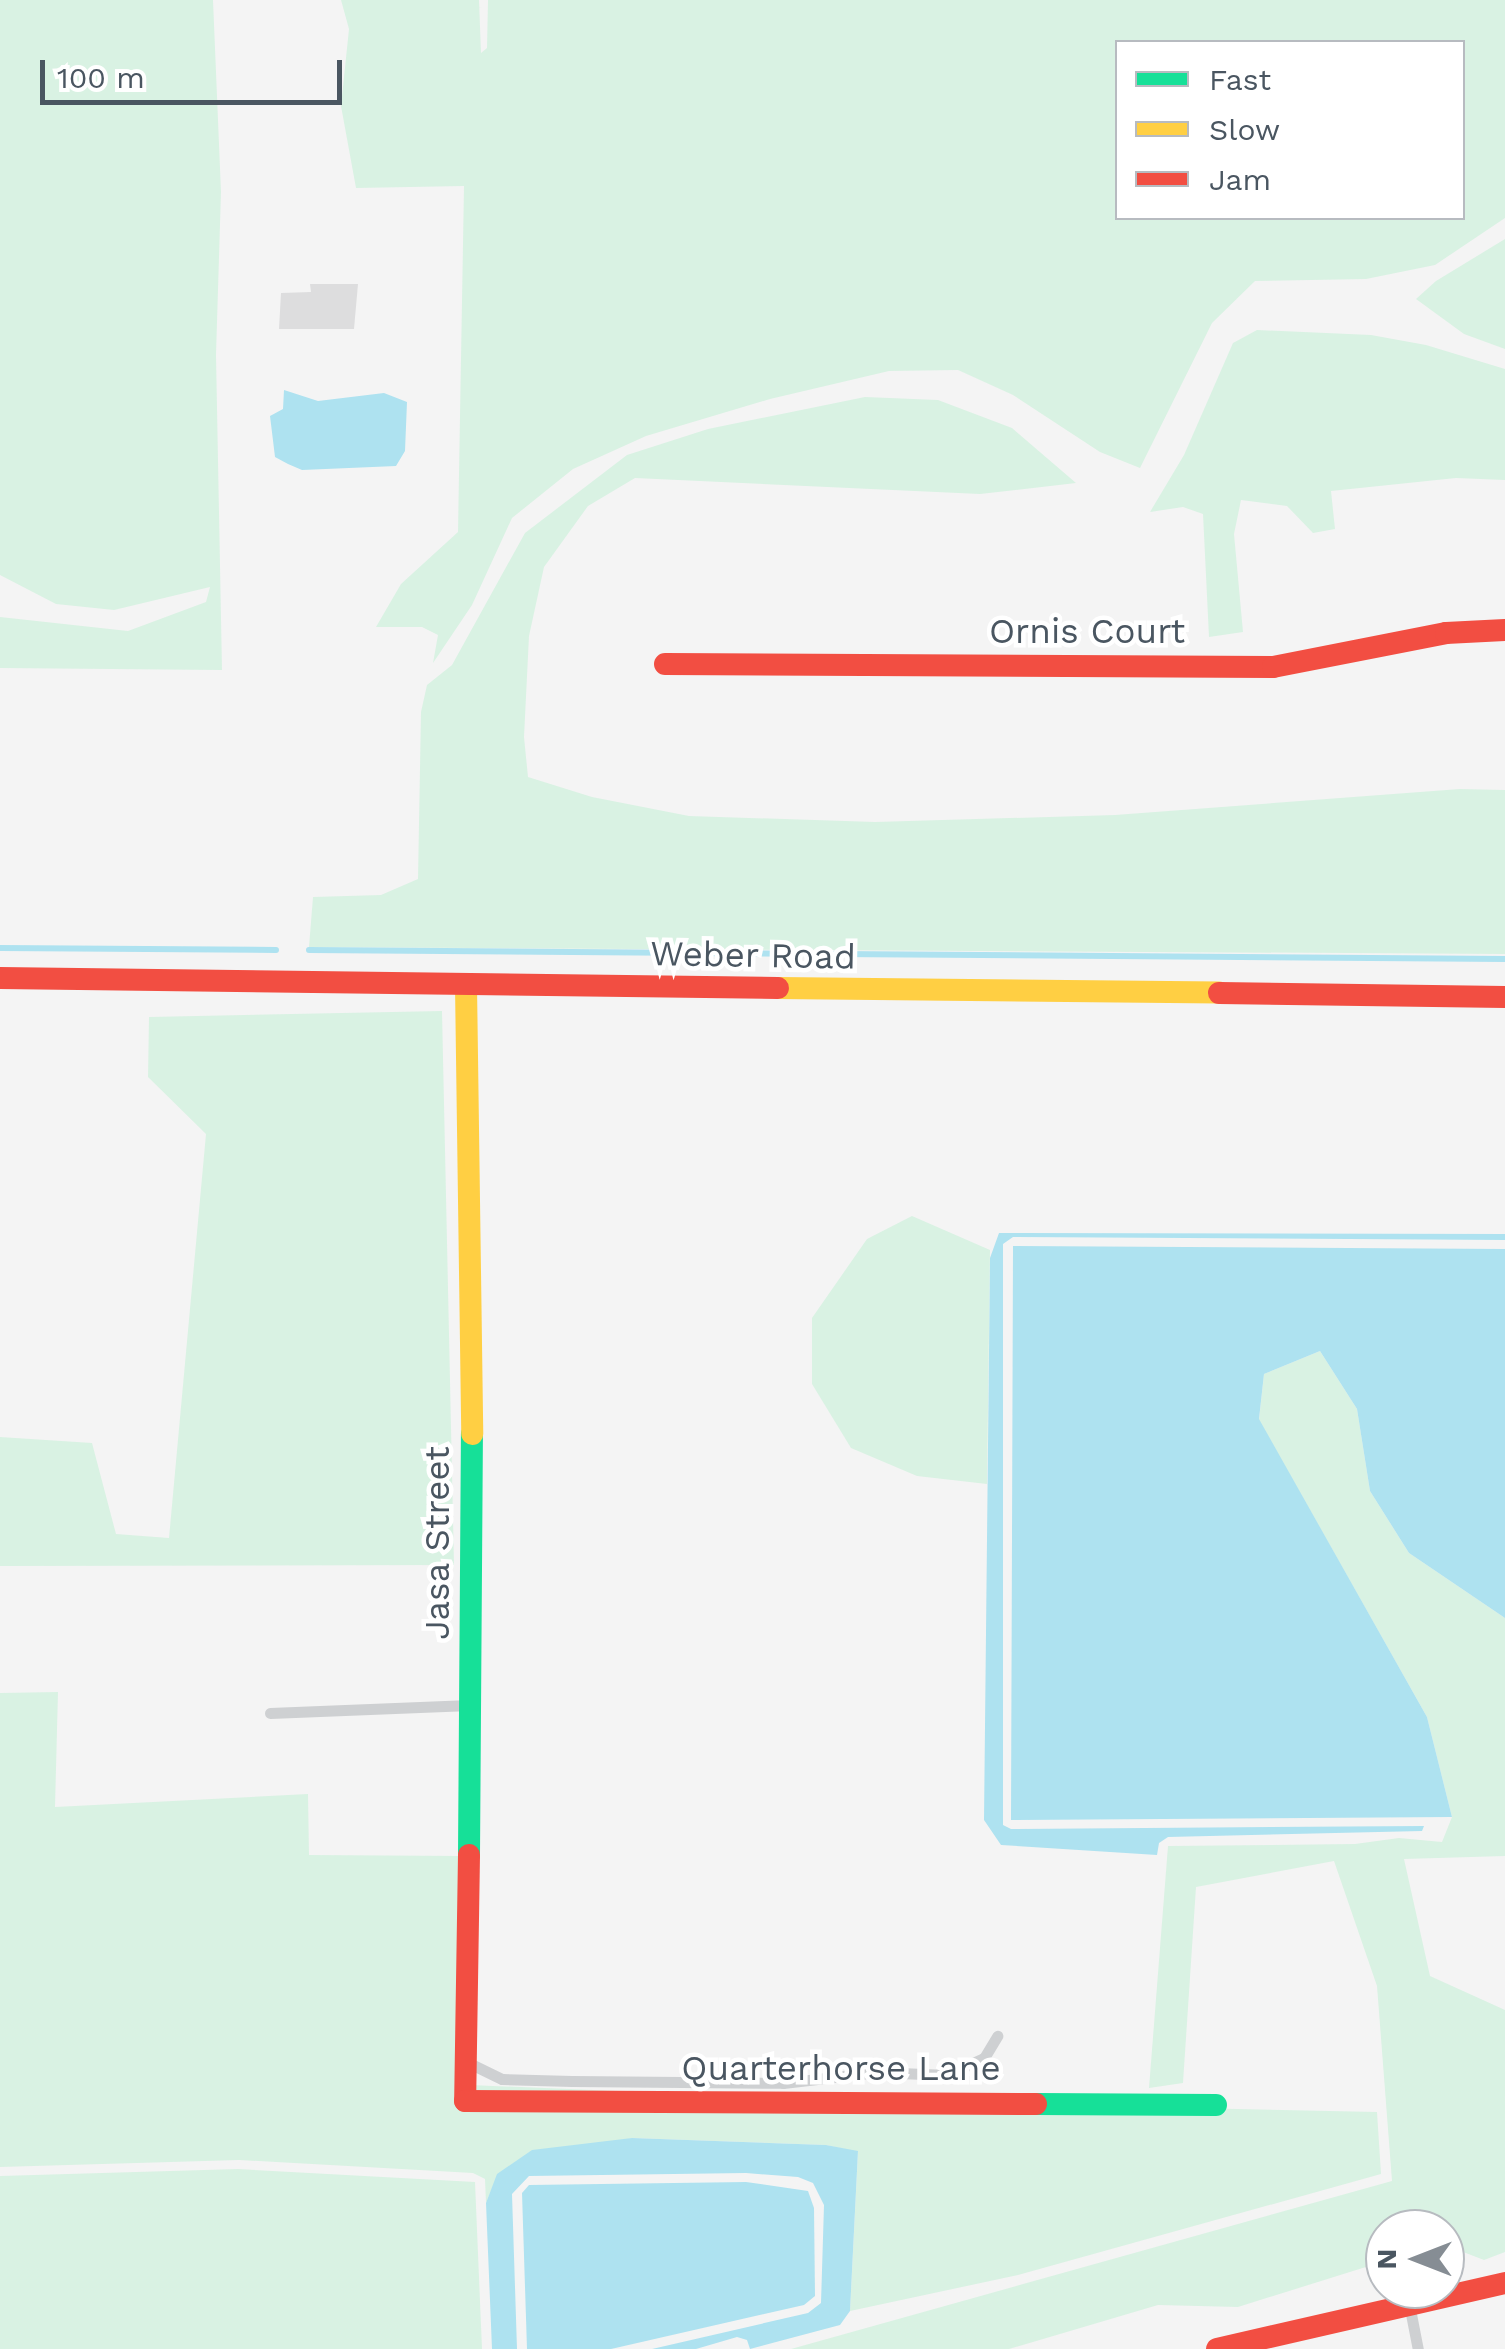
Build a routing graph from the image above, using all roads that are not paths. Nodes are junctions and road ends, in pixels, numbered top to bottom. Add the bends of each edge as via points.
1 (1505, 630) edge
2 (665, 664) dead end
3 (0, 978) edge
4 (466, 984) junction
5 (1505, 997) edge
6 (472, 1705) junction
7 (270, 1713) dead end
8 (996, 2036) dead end
9 (466, 2059) junction
10 (465, 2101) joint
11 (1216, 2105) dead end
12 (1505, 2283) edge
13 (1465, 2292) edge
14 (1392, 2309) edge
15 (1411, 2309) edge
16 (1217, 2349) edge
17 (1418, 2349) edge

1 - 2 main road, Ornis Court via 1446,634 1274,667
3 - 4 main road, Weber Road
4 - 5 main road, Weber Road
4 - 6 main road, Jasa Street
6 - 7 lane
6 - 9 main road, Jasa Street
8 - 9 lane via 984,2058 946,2074 877,2072 782,2082 502,2079
9 - 10 main road, Jasa Street
10 - 11 main road, Quarterhorse Lane
12 - 13 main road
14 - 16 main road
15 - 17 lane

